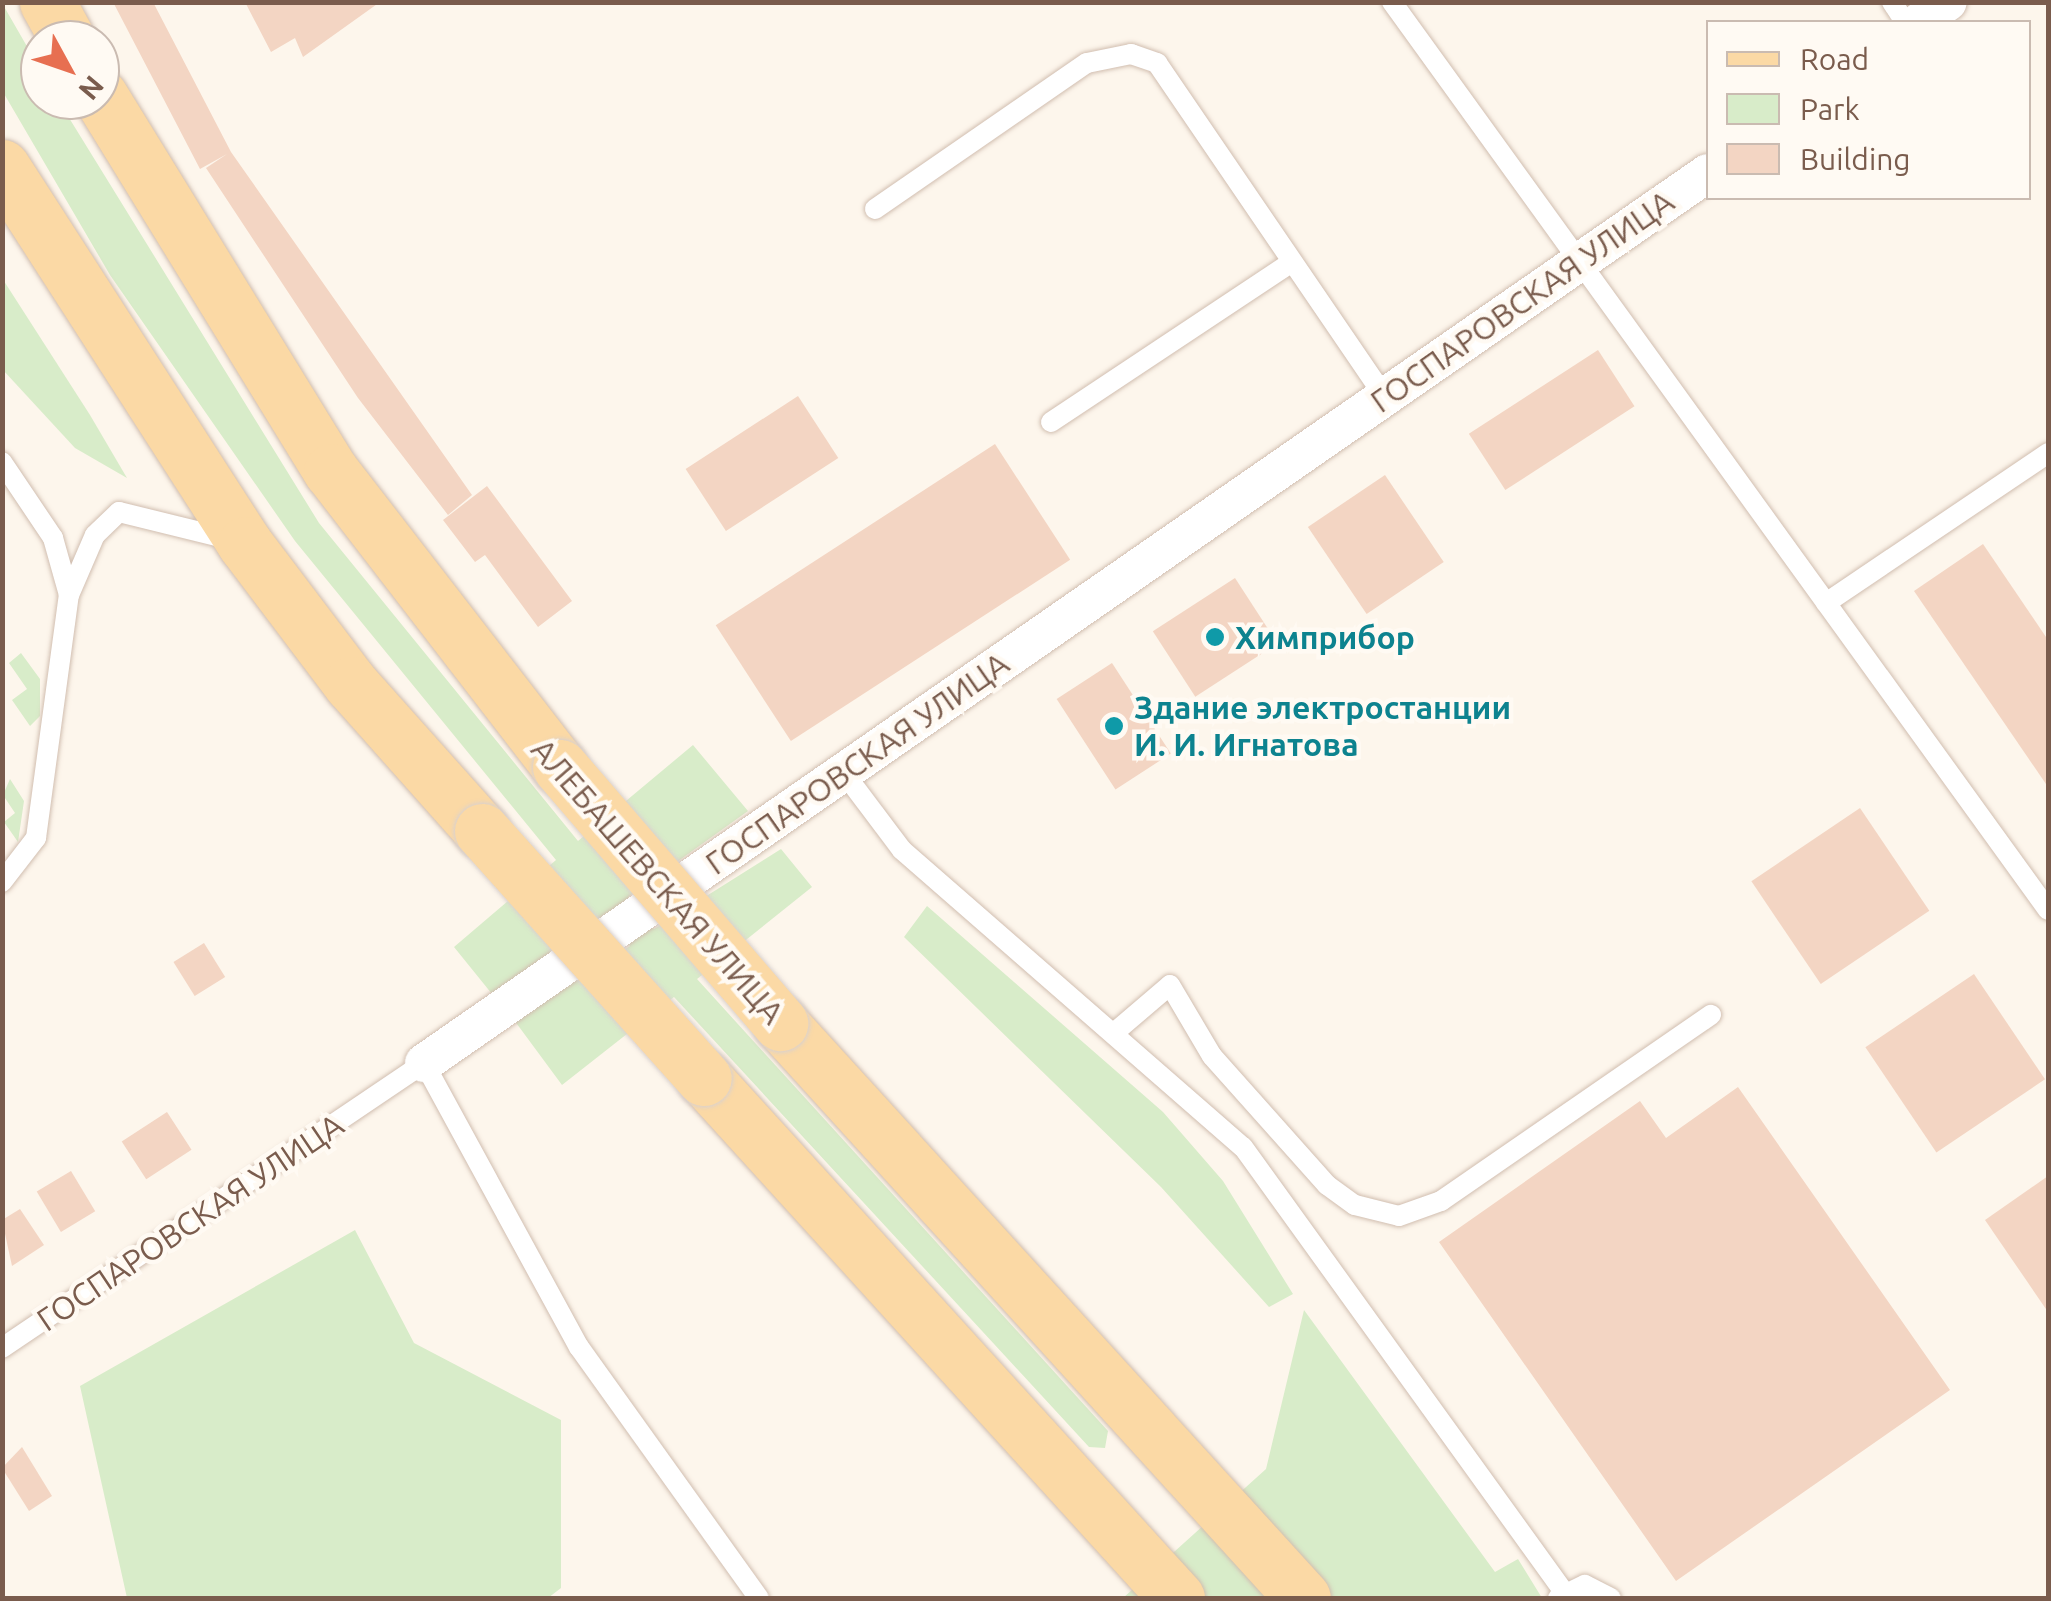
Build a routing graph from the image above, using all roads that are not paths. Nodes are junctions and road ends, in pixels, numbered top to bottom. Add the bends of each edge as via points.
1 (1392, 2) edge
2 (1948, 2) edge
3 (1922, 20) edge
4 (115, 120) edge
5 (2, 168) edge
6 (1706, 174) edge
7 (875, 209) dead end
8 (1292, 262) junction
9 (1578, 262) junction
10 (1385, 396) junction
11 (1052, 422) dead end
12 (2048, 454) edge
13 (2, 462) edge
14 (245, 544) junction
15 (69, 594) junction
16 (1826, 603) junction
17 (844, 773) junction
18 (2, 882) edge
19 (2048, 910) edge
20 (1710, 1015) dead end
21 (1116, 1032) junction
22 (424, 1062) junction
23 (2, 1348) edge
24 (1561, 1595) edge
25 (759, 1598) edge
26 (1177, 1598) edge
27 (1303, 1598) edge
28 (1611, 1598) edge

1 - 9 lane
2 - 3 street
4 - 27 main road, АЛЕБАШЕВСКАЯ УЛИЦА, bridge via 331,471 560,767 780,1023
5 - 14 main road
6 - 9 street, ГОСПАРОВСКАЯ УЛИЦА
7 - 8 lane via 1087,63 1131,54 1157,63
8 - 10 lane
8 - 11 lane
9 - 10 street, ГОСПАРОВСКАЯ УЛИЦА
9 - 16 lane
10 - 17 street, ГОСПАРОВСКАЯ УЛИЦА
12 - 16 lane
13 - 15 lane via 53,538
14 - 15 lane via 119,512 96,536
14 - 26 main road, bridge via 351,684
15 - 18 lane via 36,838
16 - 19 lane
17 - 21 lane via 902,850
17 - 22 street, ГОСПАРОВСКАЯ УЛИЦА
20 - 21 lane via 1441,1201 1399,1216 1355,1205 1327,1185 1212,1056 1170,986
21 - 24 lane via 1243,1147 1323,1247
22 - 23 lane, ГОСПАРОВСКАЯ УЛИЦА
22 - 25 lane via 579,1347
24 - 28 lane via 1585,1584

